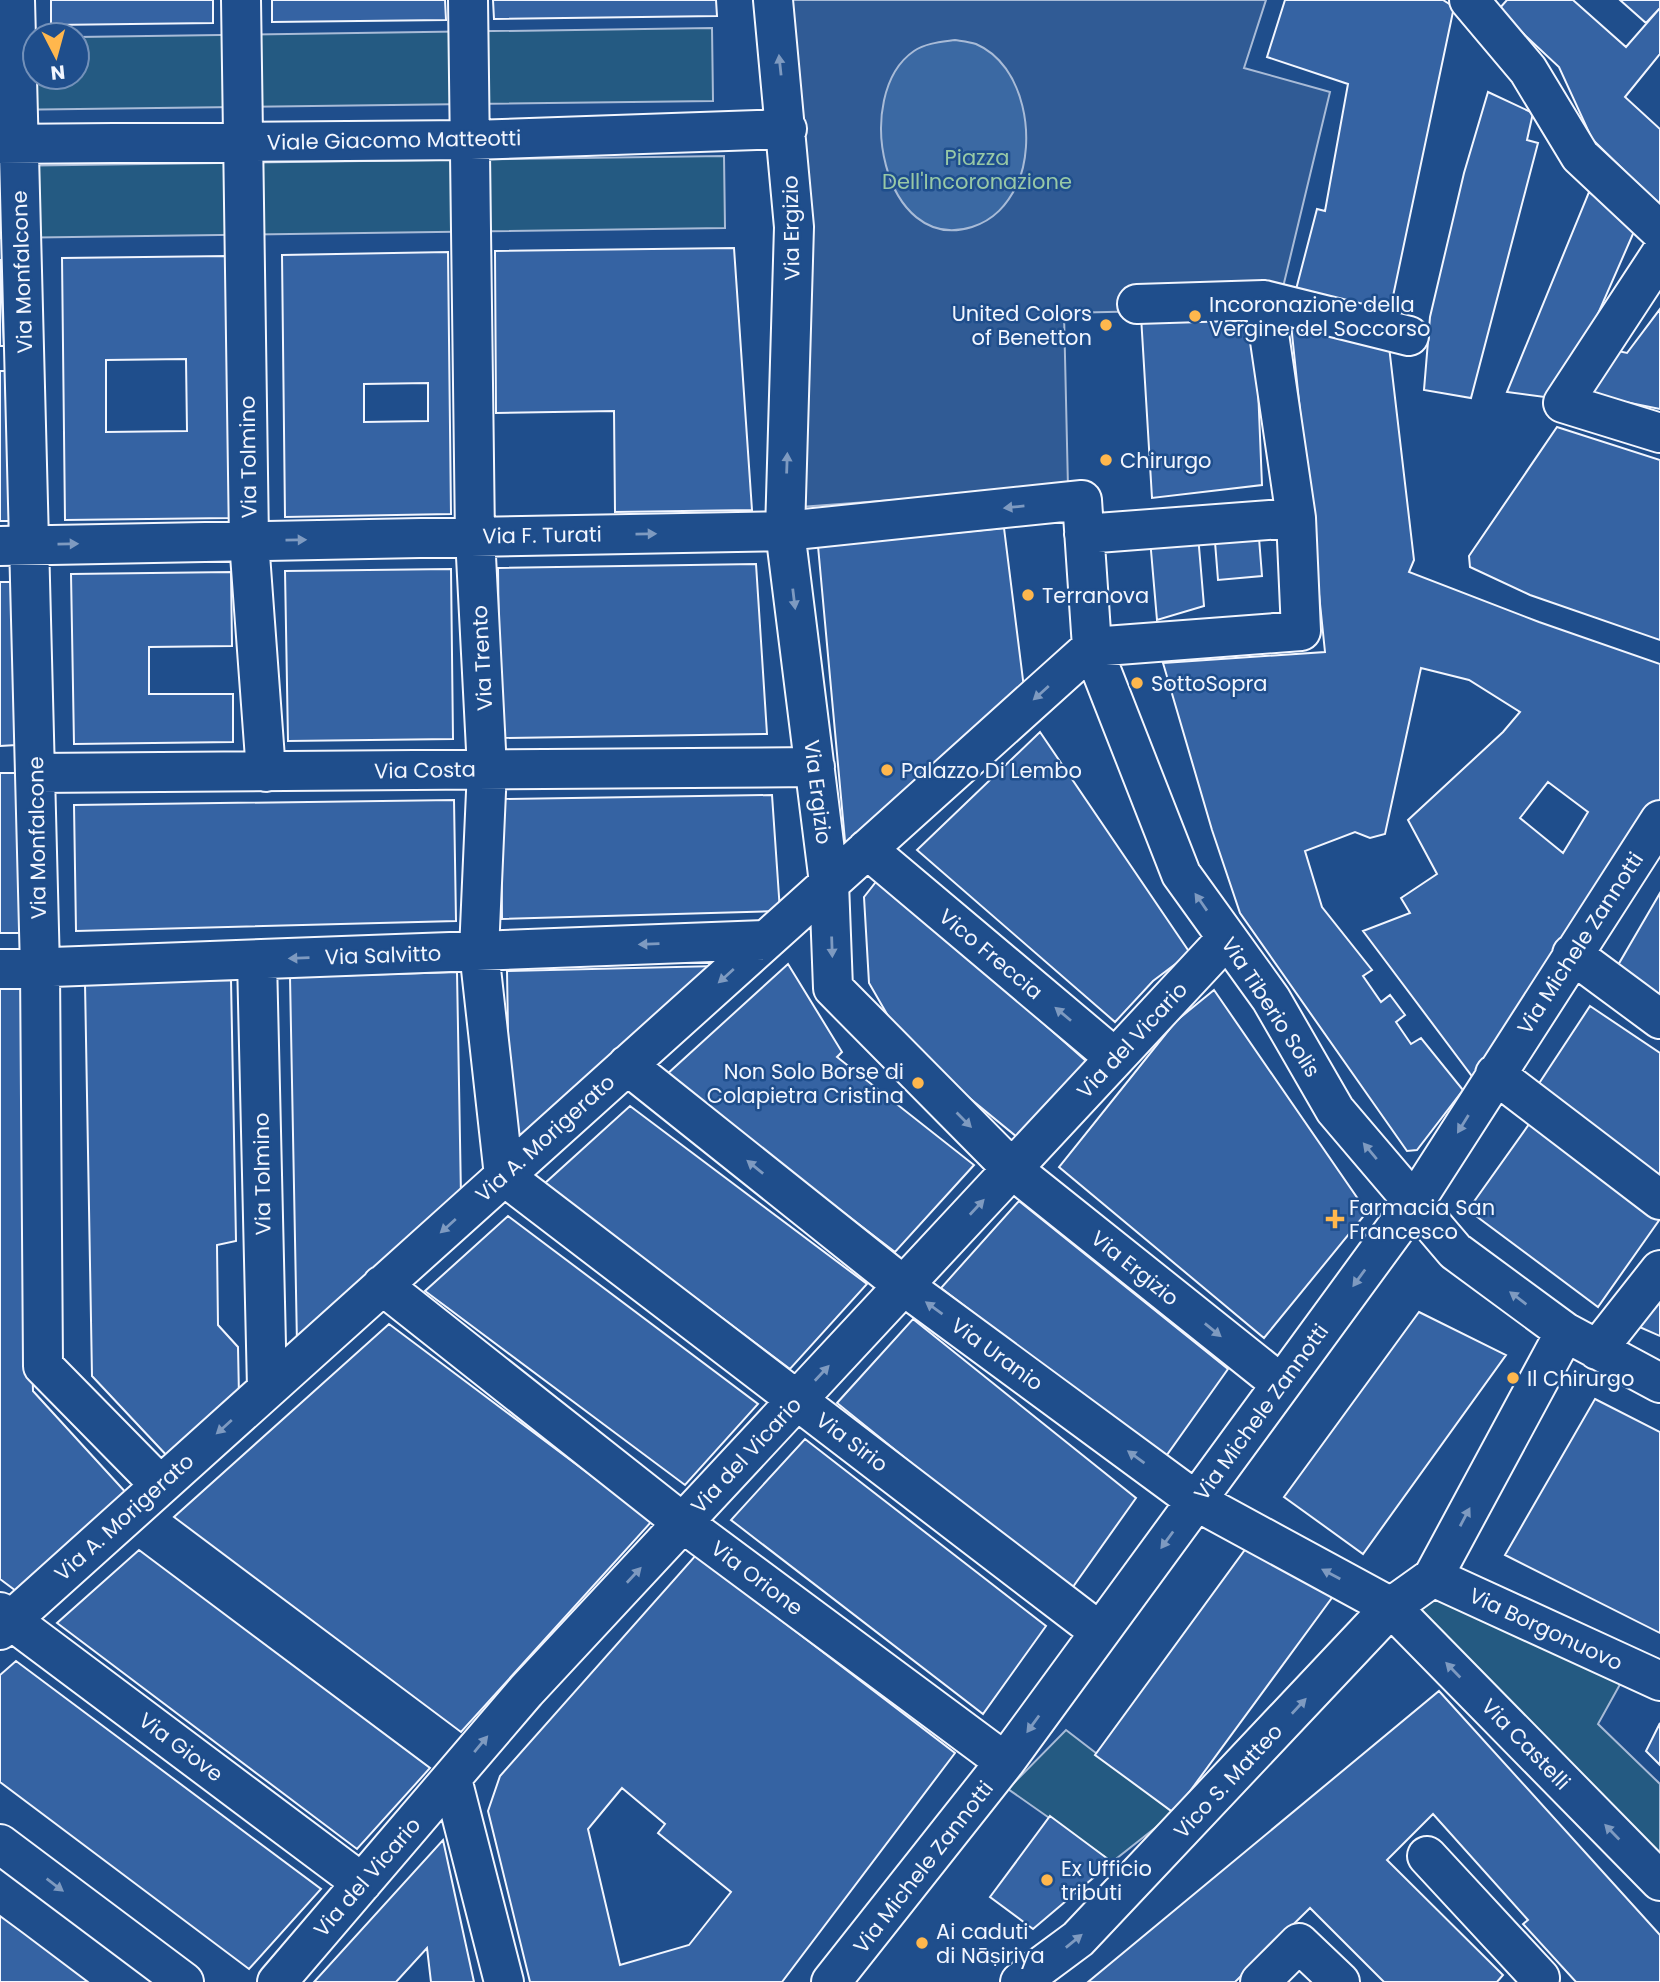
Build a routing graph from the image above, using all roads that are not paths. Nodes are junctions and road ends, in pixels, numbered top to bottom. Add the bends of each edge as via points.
1 (15, 0) edge
2 (241, 0) edge
3 (468, 0) edge
4 (773, 0) edge
5 (1469, 0) edge
6 (787, 129) junction
7 (471, 139) junction
8 (244, 142) junction
9 (9, 144) edge
10 (1660, 230) edge
11 (1660, 255) edge
12 (1264, 300) junction
13 (1137, 304) dead end
14 (1409, 335) dead end
15 (1660, 433) edge
16 (1083, 517) junction
17 (1296, 518) junction
18 (785, 531) junction
19 (475, 537) junction
20 (249, 541) junction
21 (15, 545) edge
22 (1092, 647) junction
23 (815, 767) junction
24 (487, 769) junction
25 (265, 772) junction
26 (35, 773) junction
27 (1660, 820) edge
28 (867, 849) junction
29 (829, 883) junction
30 (1227, 938) junction
31 (766, 940) junction
32 (479, 951) junction
33 (1572, 954) junction
34 (257, 960) junction
35 (40, 968) junction
36 (0, 969) edge
37 (1660, 1019) edge
38 (1115, 1058) junction
39 (627, 1065) junction
40 (1495, 1074) junction
41 (1012, 1169) junction
42 (504, 1175) junction
43 (1660, 1200) edge
44 (1414, 1203) junction
45 (1660, 1270) edge
46 (382, 1285) junction
47 (904, 1286) junction
48 (1581, 1341) junction
49 (1660, 1383) edge
50 (1281, 1384) junction
51 (267, 1388) junction
52 (797, 1400) junction
53 (160, 1485) junction
54 (1196, 1501) junction
55 (682, 1523) junction
56 (1433, 1577) junction
57 (1391, 1607) junction
58 (3, 1620) edge
59 (1100, 1632) junction
60 (1660, 1681) edge
61 (1005, 1762) junction
62 (452, 1779) junction
63 (0, 1844) edge
64 (1427, 1856) dead end
65 (1660, 1881) edge
66 (362, 1883) junction
67 (1541, 1981) edge
68 (184, 1982) edge
69 (277, 1982) edge
70 (504, 1982) edge
71 (831, 1982) edge
72 (1020, 1982) edge
73 (1259, 1982) edge
74 (1340, 1982) edge

1 - 9 street, Via Monfalcone
2 - 8 street, Via Tolmino
3 - 7 street, Via Trento
6 -> 4 street, Via Ergizio
5 - 10 street via 1528,69 1580,156
6 - 7 street, Viale Giacomo Matteotti
18 -> 6 street, Via Ergizio via 794,227
7 - 8 street, Viale Giacomo Matteotti
7 - 19 street, Via Trento
8 - 9 street, Viale Giacomo Matteotti
8 - 20 street, Via Tolmino
9 - 21 street, Via Monfalcone
11 - 15 street via 1563,403
12 - 13 street
12 - 14 street
12 - 17 street
16 - 17 street, Via F. Turati
16 -> 18 street, Via F. Turati
16 - 22 street, Via Tiberio Solis
17 - 22 street via 1301,631
19 -> 18 street, Via F. Turati
18 -> 23 street, Via Ergizio
20 -> 19 street, Via F. Turati
19 - 24 street, Via Trento
21 -> 20 street, Via F. Turati
20 - 25 street, Via Tolmino
21 - 26 street, Via Monfalcone
22 -> 28 street, Via A. Morigerato
30 -> 22 street, Via Tiberio Solis via 1181,874
23 - 24 street, Via Costa
23 - 29 street, Via Ergizio
24 - 25 street, Via Costa
24 - 32 street, Via Trento
25 - 26 street, Via Costa
26 - 35 street, Via Monfalcone
27 - 33 street, Via Michele Zannotti
28 - 29 street, Via A. Morigerato
38 -> 28 street, Vico Freccia
29 - 31 street, Via A. Morigerato
29 -> 41 street, Via Ergizio via 833,988
30 - 38 street, Via del Vicario
44 -> 30 street, Via Tiberio Solis via 1335,1110 1271,999
31 -> 32 street, Via Salvitto
31 -> 39 street, Via A. Morigerato
32 -> 34 street, Via Salvitto
32 - 42 street, Via Trento
33 - 37 street
33 - 40 street, Via Michele Zannotti
34 - 35 street, Via Salvitto
34 - 51 street, Via Tolmino
35 - 36 street, Via Salvitto
35 - 53 street, Via Monfalcone via 43,1366
38 - 41 street, Via del Vicario
39 - 42 street, Via A. Morigerato
47 -> 39 street, Via Uranio
40 - 43 street
40 -> 44 street, Via Michele Zannotti
47 -> 41 street, Via del Vicario
41 -> 50 street, Via Ergizio
42 -> 46 street, Via A. Morigerato
42 - 52 street, Via Sirio
48 -> 44 street, Via Tiberio Solis via 1455,1251
44 -> 50 street, Via Michele Zannotti
45 - 48 street
46 - 51 street, Via A. Morigerato
46 - 55 street, Via Orione
52 -> 47 street, Via del Vicario
54 -> 47 street, Via Uranio
48 - 49 street, Via Tiberio Solis
56 -> 48 street
50 - 54 street, Via Michele Zannotti
51 -> 53 street, Via A. Morigerato
52 - 55 street, Via del Vicario
52 - 59 street, Via Sirio
53 - 58 street, Via A. Morigerato
57 -> 54 street, Via Uranio
54 -> 59 street, Via Michele Zannotti
55 - 61 street, Via Orione
62 -> 55 street, Via del Vicario via 526,1691
56 - 57 street, Vico S. Matteo
56 - 60 street, Via Borgonuovo
65 -> 57 street, Via Castelli
72 -> 57 street, Vico S. Matteo via 1078,1939
58 - 66 street, Via Giove
59 -> 61 street, Via Michele Zannotti
61 - 71 street, Via Michele Zannotti
62 - 66 street, Via del Vicario
62 - 70 street
63 -> 68 street
64 - 67 street
66 - 69 street, Via del Vicario
73 - 74 street via 1299,1943

